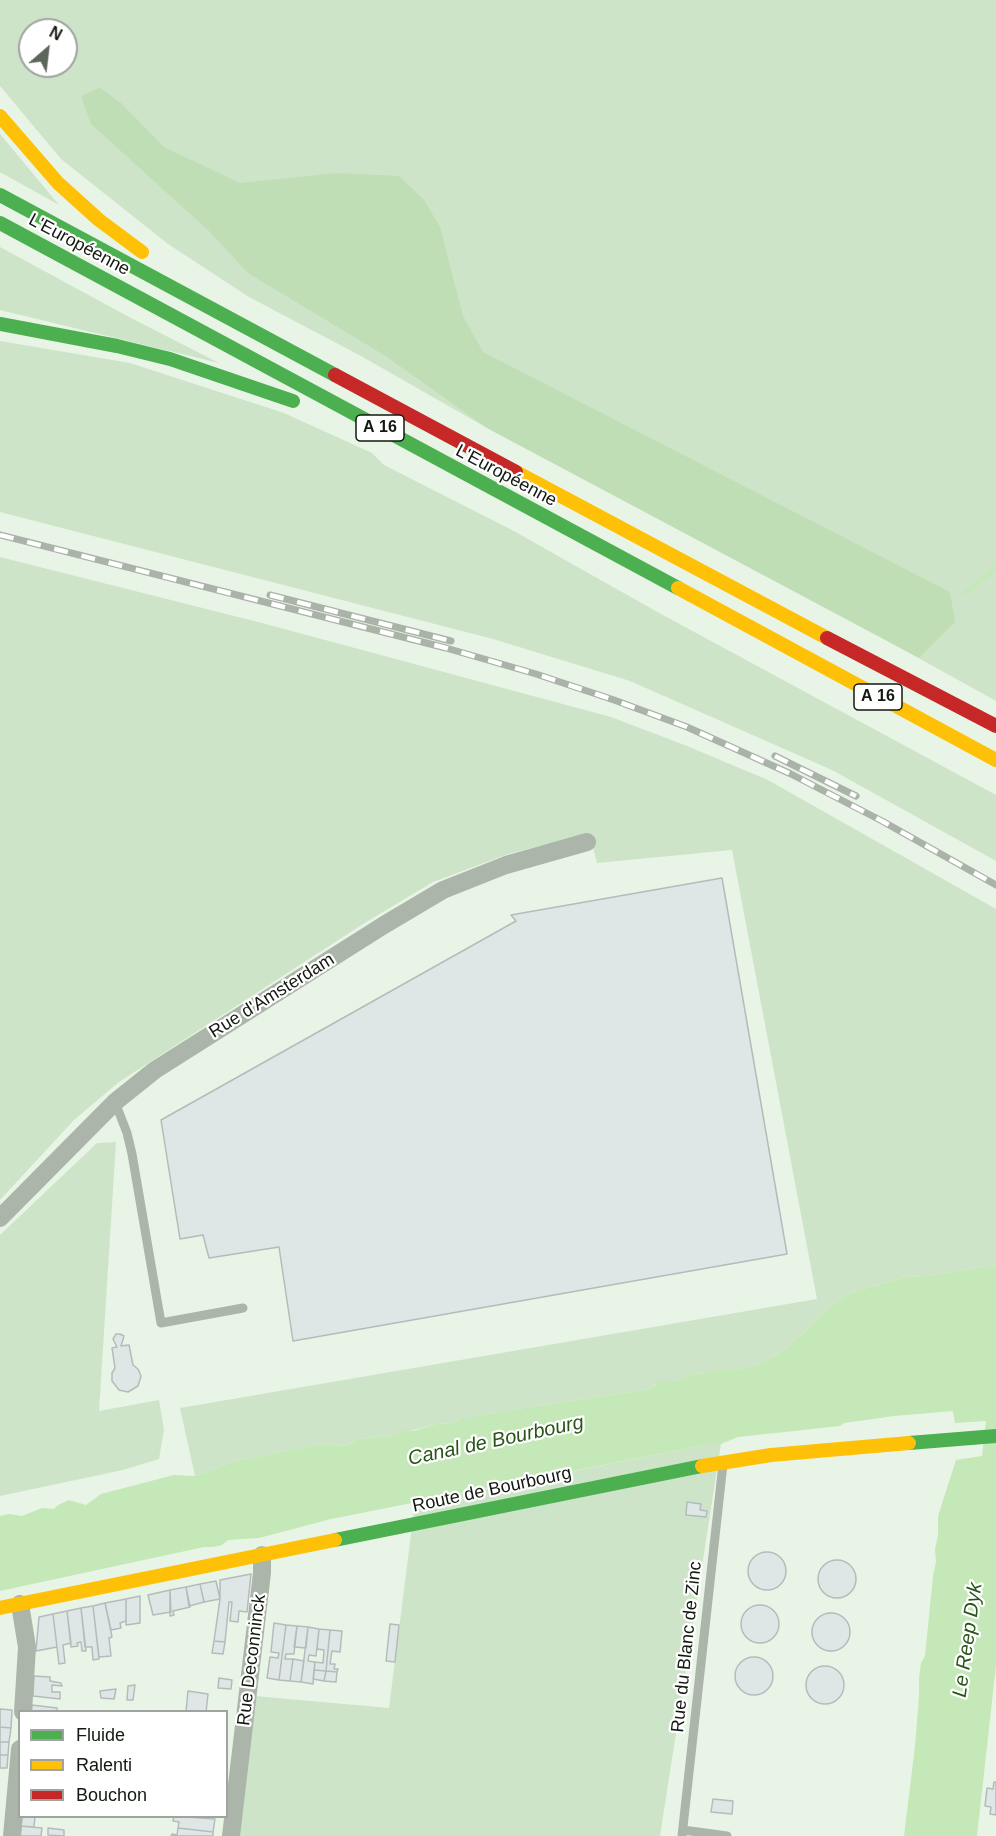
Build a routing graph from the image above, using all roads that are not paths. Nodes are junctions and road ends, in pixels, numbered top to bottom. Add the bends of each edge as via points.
1 (0, 116) edge
2 (0, 195) edge
3 (0, 223) edge
4 (155, 261) dead end
5 (174, 273) dead end
6 (0, 324) edge
7 (309, 407) dead end
8 (331, 417) dead end
9 (627, 532) junction
10 (759, 633) junction
11 (996, 726) edge
12 (996, 760) edge
13 (587, 842) dead end
14 (115, 1102) junction
15 (0, 1218) edge
16 (243, 1308) dead end
17 (996, 1436) edge
18 (723, 1462) junction
19 (262, 1555) junction
20 (20, 1604) junction
21 (0, 1608) edge
22 (24, 1704) edge
23 (18, 1771) edge
24 (683, 1833) edge
25 (12, 1836) edge
26 (231, 1836) edge
27 (722, 1836) edge

1 - 4 main road via 71,195
2 - 9 main road, L'Européenne / A 16
3 - 10 main road, L'Européenne / A 16
5 - 9 main road via 380,385
6 - 7 main road via 170,359
8 - 10 main road
9 - 11 main road, L'Européenne / A 16
10 - 12 main road, L'Européenne / A 16
13 - 14 street, Rue d'Amsterdam via 443,890 155,1070
14 - 15 street, Rue d'Amsterdam
14 - 16 lane via 129,1142 162,1323
17 - 18 main road, Route de Bourbourg
18 - 19 main road, Route de Bourbourg
18 - 24 lane, Rue du Blanc de Zinc
19 - 20 main road, Route de Bourbourg
19 - 26 street, Rue Deconninck
20 - 21 main road, Route de Bourbourg
20 - 22 street via 27,1647
23 - 25 street
24 - 27 lane

